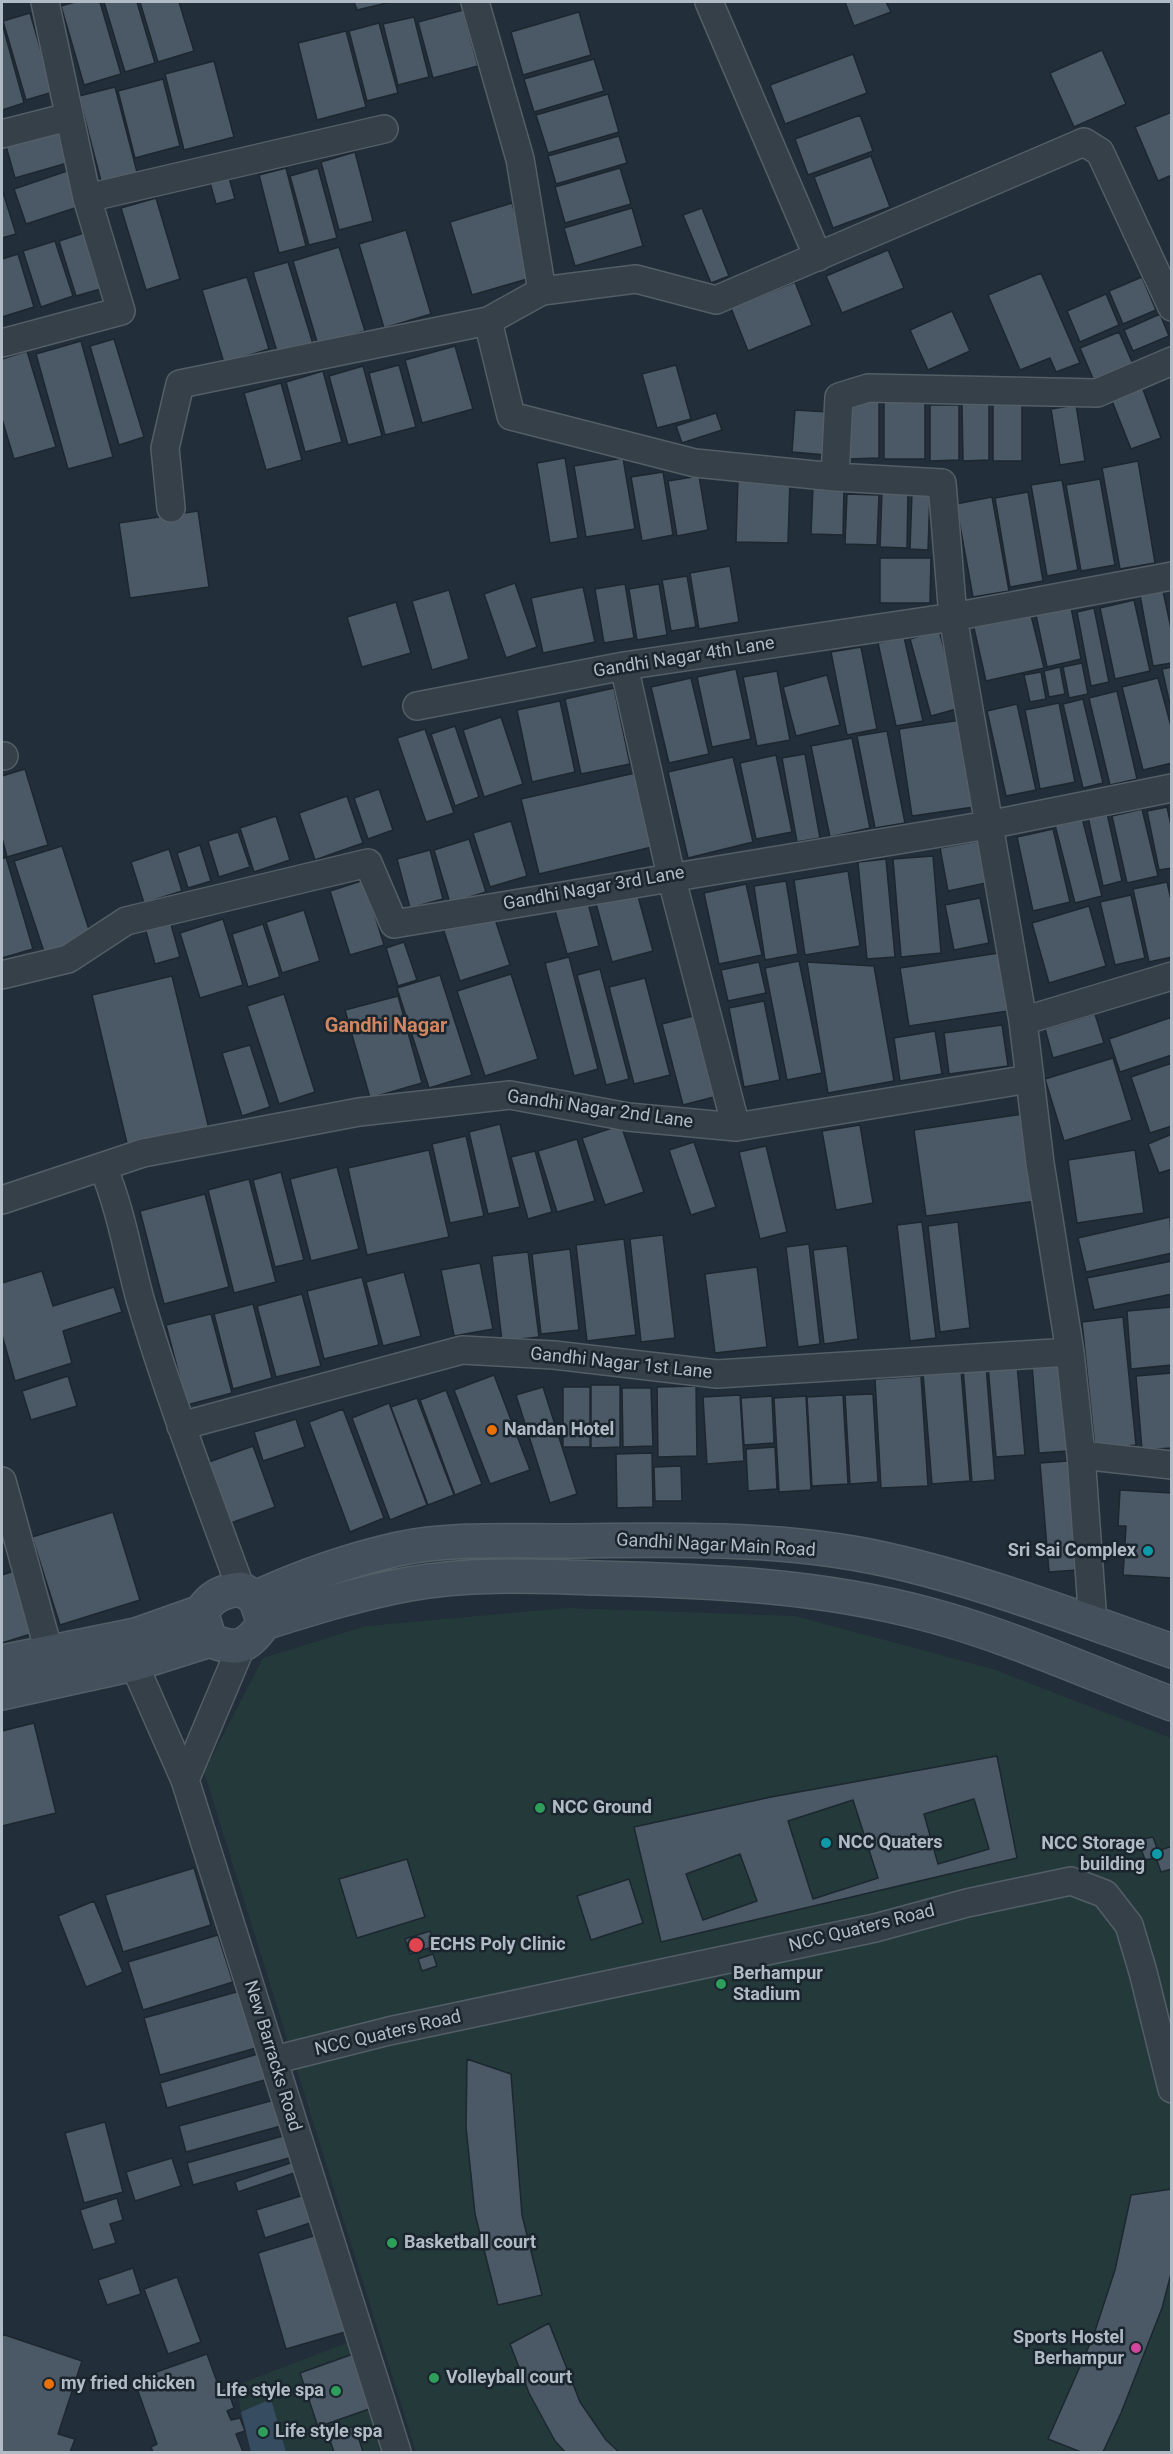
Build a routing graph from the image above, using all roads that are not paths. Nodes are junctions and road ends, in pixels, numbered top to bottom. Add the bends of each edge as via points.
1 (45, 2) edge
2 (475, 2) edge
3 (710, 2) edge
4 (68, 117) junction
5 (384, 129) dead end
6 (2, 134) edge
7 (87, 198) junction
8 (818, 257) junction
9 (542, 291) junction
10 (1172, 306) edge
11 (488, 321) junction
12 (2, 343) edge
13 (1172, 361) edge
14 (835, 477) junction
15 (171, 508) dead end
16 (1172, 576) edge
17 (953, 617) junction
18 (624, 666) junction
19 (417, 706) dead end
20 (1172, 788) edge
21 (988, 825) junction
22 (671, 876) junction
23 (2, 975) edge
24 (1172, 976) edge
25 (1023, 1021) junction
26 (1029, 1079) junction
27 (736, 1127) junction
28 (103, 1167) junction
29 (2, 1200) edge
30 (1070, 1352) junction
31 (182, 1426) junction
32 (1081, 1455) junction
33 (1172, 1465) edge
34 (2, 1481) edge
35 (253, 1603) junction
36 (1093, 1623) junction
37 (217, 1633) junction
38 (1172, 1651) edge
39 (50, 1653) junction
40 (2, 1662) edge
41 (134, 1664) junction
42 (2, 1693) edge
43 (1172, 1704) edge
44 (185, 1780) junction
45 (274, 2060) junction
46 (1172, 2089) edge
47 (397, 2452) edge

1 - 4 street
2 - 9 street via 520,159
3 - 8 street
4 - 6 street
4 - 7 street
5 - 7 street
7 - 12 street via 121,311
8 - 9 street via 716,300 636,279
8 - 10 street via 1084,142 1100,152
9 - 11 street
11 - 14 street via 511,416 695,463
11 - 15 street via 180,384 165,448
13 - 14 street via 1097,393 868,388 839,397
14 - 17 street via 942,483
16 - 17 street, Gandhi Nagar 4th Lane
17 - 18 street, Gandhi Nagar 4th Lane
17 - 21 street
18 - 19 street, Gandhi Nagar 4th Lane
18 - 22 street
20 - 21 street, Gandhi Nagar 3rd Lane
21 - 22 street, Gandhi Nagar 3rd Lane
21 - 25 street
22 - 23 street, Gandhi Nagar 3rd Lane via 394,924 368,863 126,921 68,958
22 - 27 street
24 - 25 street
25 - 26 street
26 - 27 street, Gandhi Nagar 2nd Lane
26 - 30 street
27 - 28 street, Gandhi Nagar 2nd Lane via 628,1117 510,1095 359,1112 144,1153
28 - 29 street, Gandhi Nagar 2nd Lane
28 - 31 street via 116,1197 141,1299
30 - 31 street, Gandhi Nagar 1st Lane via 717,1374 554,1355 462,1350
30 - 32 street
31 - 35 street
32 - 33 street
32 - 36 street
34 - 39 street
35 - 36 street, Gandhi Nagar Main Road via 302,1578 400,1549 472,1542 651,1540 786,1545 886,1559 971,1582
35 - 37 street via 255,1636
35 - 37 street via 225,1591 210,1600
35 - 43 street, Gandhi Nagar Main Road via 368,1593 457,1578 542,1576 738,1583 853,1597 929,1614 973,1627
36 - 38 street, Gandhi Nagar Main Road
37 - 39 street via 136,1635
37 - 41 street
37 - 44 street
39 - 40 street
41 - 42 street
41 - 44 street, New Barracks Road
44 - 45 street, New Barracks Road
45 - 46 street, NCC Quaters Road via 389,2031 875,1928 1071,1881 1105,1894 1129,1925
45 - 47 street, New Barracks Road

